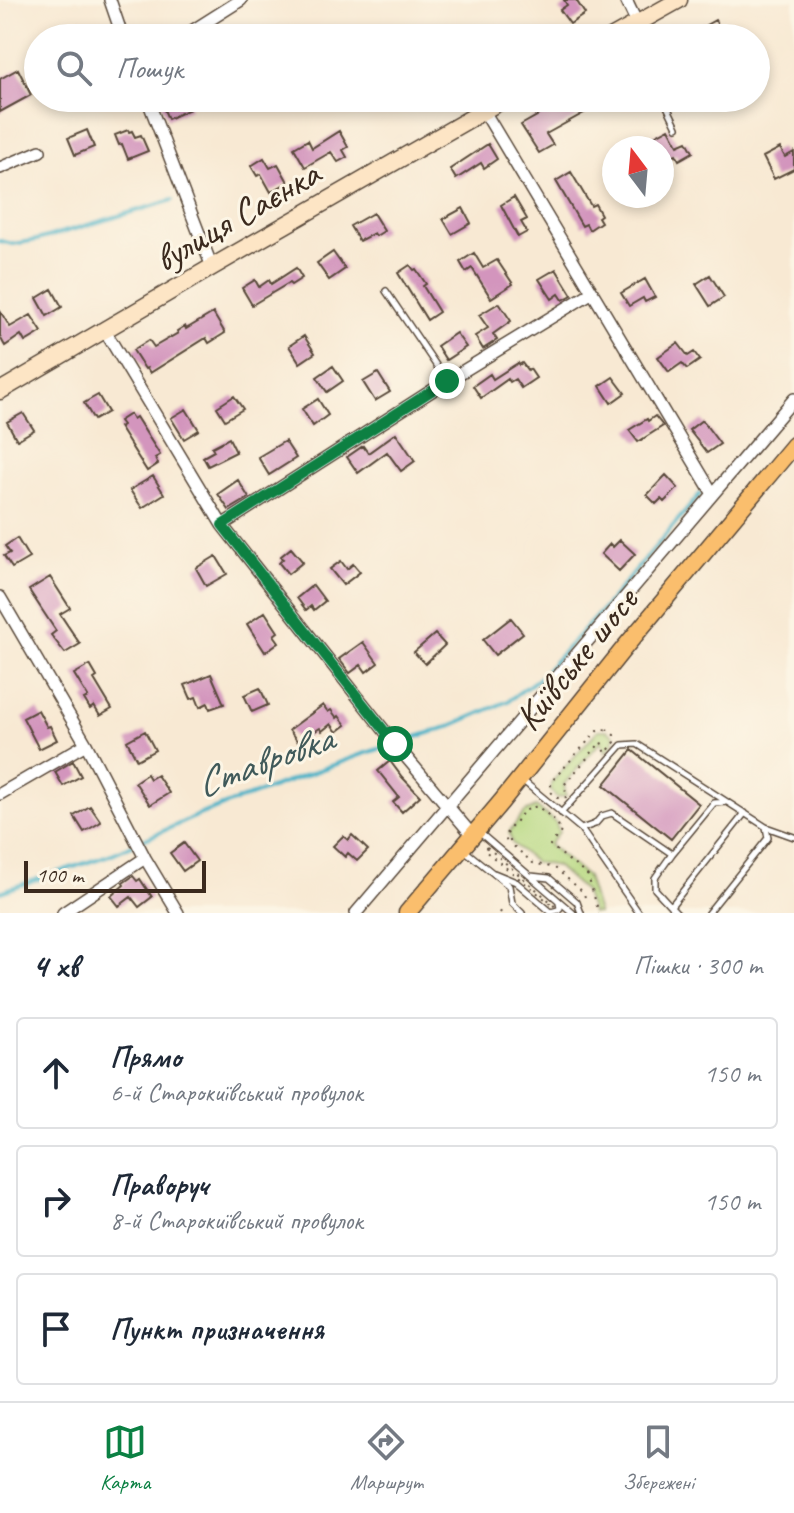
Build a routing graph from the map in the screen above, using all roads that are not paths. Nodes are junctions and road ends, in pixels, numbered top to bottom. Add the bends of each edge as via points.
1 (110, 0) edge
2 (241, 0) edge
3 (626, 0) edge
4 (679, 0) edge
5 (118, 24) edge
6 (203, 24) edge
7 (631, 24) edge
8 (641, 24) edge
9 (152, 112) edge
10 (482, 112) edge
11 (485, 112) edge
12 (670, 112) edge
13 (677, 127) dead end
14 (40, 151) dead end
15 (0, 168) edge
16 (212, 267) junction
17 (386, 291) dead end
18 (591, 293) junction
19 (105, 331) junction
20 (447, 381) junction
21 (0, 391) edge
22 (794, 399) edge
23 (794, 445) edge
24 (713, 494) junction
25 (222, 525) junction
26 (0, 597) edge
27 (86, 744) junction
28 (521, 778) junction
29 (0, 794) edge
30 (727, 802) junction
31 (447, 808) junction
32 (561, 813) junction
33 (745, 813) junction
34 (766, 827) junction
35 (581, 829) junction
36 (794, 837) edge
37 (471, 838) junction
38 (672, 854) junction
39 (145, 858) junction
40 (493, 873) junction
41 (530, 876) junction
42 (557, 900) junction
43 (512, 903) junction
44 (671, 906) junction
45 (63, 913) edge
46 (178, 913) edge
47 (356, 913) edge
48 (407, 913) edge
49 (511, 913) edge
50 (522, 913) edge
51 (573, 913) edge
52 (581, 913) edge
53 (639, 913) edge
54 (677, 913) edge
55 (708, 913) edge

1 - 5 street
2 - 6 street
3 - 7 street
4 - 8 street
9 - 16 street
10 - 16 street, вулиця Саєнка
11 - 18 street
12 - 13 lane
14 - 15 street
16 - 19 street, вулиця Саєнка
17 - 20 lane
18 - 20 street
18 - 24 street
19 - 21 street, вулиця Саєнка
19 - 25 street
20 - 25 street
22 - 24 street
23 - 28 main road, Київське шосе
24 - 31 street
25 - 31 street
26 - 27 street
27 - 29 street
27 - 39 street
28 - 32 lane
28 - 37 main road, Київське шосе
30 - 32 lane via 637,744 622,745
30 - 33 lane
30 - 38 lane via 714,803
31 - 37 street
31 - 47 street
32 - 35 lane
33 - 34 lane
33 - 44 lane
34 - 36 lane
34 - 55 lane via 768,838
35 - 38 lane via 612,813
35 - 53 lane
37 - 40 lane
37 - 41 lane
37 - 48 main road, Київське шосе
38 - 44 lane via 654,883
39 - 45 street
39 - 46 street
40 - 42 lane via 516,882 551,912 560,908
40 - 43 lane via 509,886
41 - 42 lane
41 - 52 lane via 549,878 577,902
42 - 51 lane
43 - 49 lane
43 - 50 lane
44 - 54 lane

